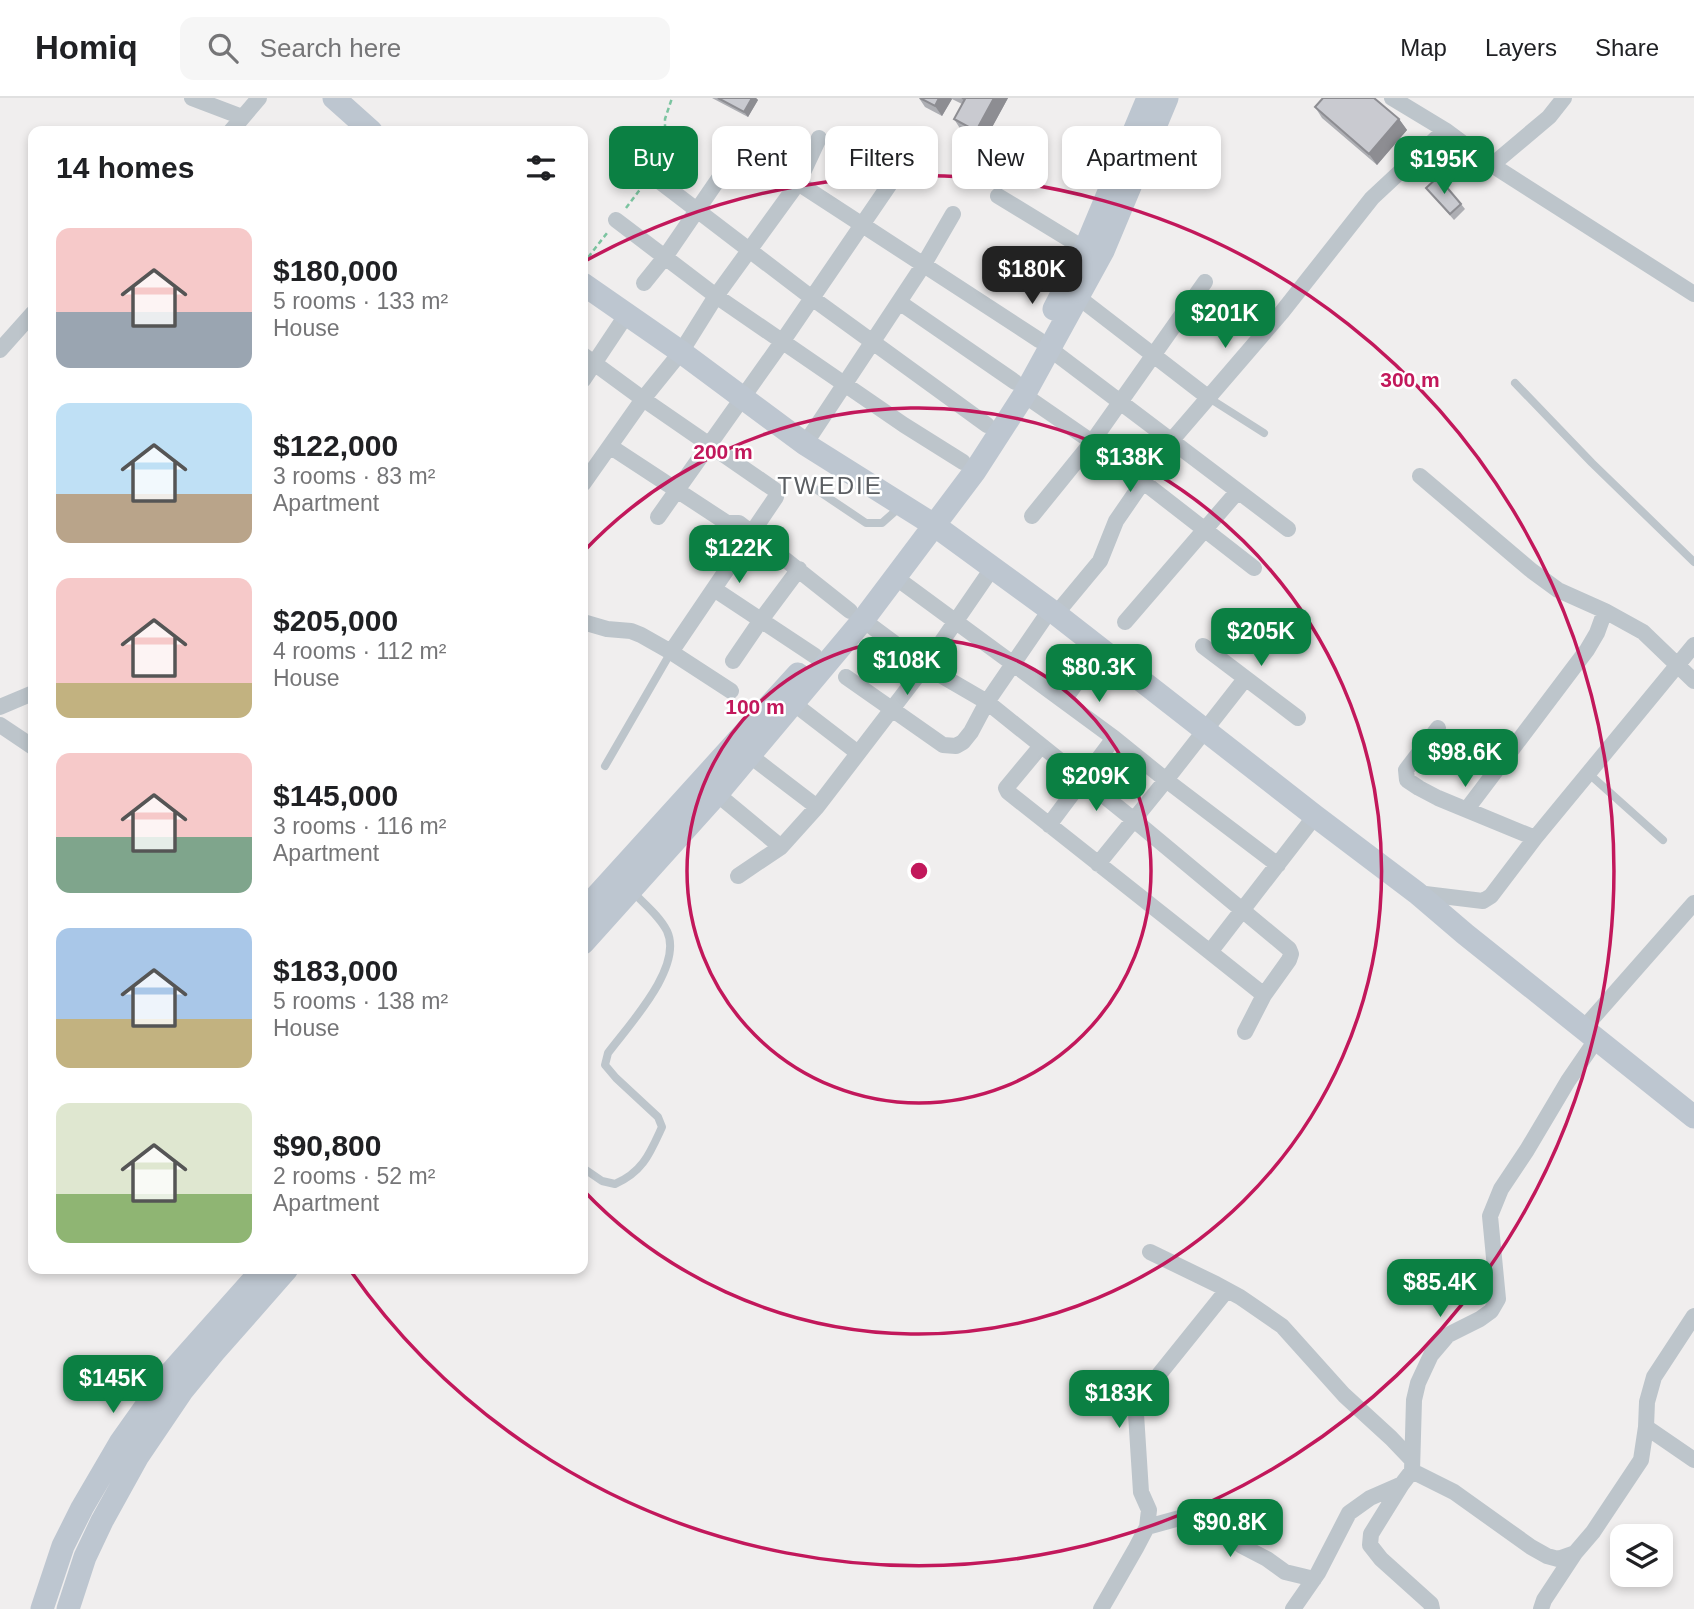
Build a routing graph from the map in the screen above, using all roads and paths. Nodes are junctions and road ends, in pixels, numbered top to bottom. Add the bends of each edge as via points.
1 (192, 98) edge
2 (259, 98) edge
3 (334, 98) edge
4 (672, 98) edge
5 (1148, 98) edge
6 (1167, 98) edge
7 (1392, 98) edge
8 (1564, 98) edge
9 (242, 117) junction
10 (235, 126) edge
11 (365, 126) edge
12 (665, 126) edge
13 (1444, 130) junction
14 (819, 138) dead end
15 (811, 155) edge
16 (1492, 164) junction
17 (640, 189) edge
18 (669, 189) edge
19 (712, 189) edge
20 (794, 189) edge
21 (807, 189) edge
22 (887, 189) edge
23 (998, 196) dead end
24 (697, 211) junction
25 (953, 214) dead end
26 (616, 220) junction
27 (863, 225) junction
28 (1085, 249) junction
29 (750, 251) junction
30 (588, 257) edge
31 (665, 257) junction
32 (924, 264) junction
33 (1205, 282) dead end
34 (644, 283) dead end
35 (588, 287) edge
36 (1694, 294) edge
37 (716, 296) junction
38 (1078, 297) junction
39 (812, 298) junction
40 (898, 302) junction
41 (627, 314) junction
42 (28, 319) edge
43 (872, 341) junction
44 (782, 342) junction
45 (1044, 345) junction
46 (0, 350) edge
47 (681, 352) junction
48 (1154, 355) junction
49 (589, 359) edge
50 (845, 383) junction
51 (1515, 383) dead end
52 (1019, 388) junction
53 (743, 397) junction
54 (1209, 398) junction
55 (643, 399) junction
56 (1120, 402) junction
57 (987, 425) junction
58 (1264, 433) dead end
59 (1171, 441) junction
60 (1092, 442) junction
61 (710, 444) junction
62 (805, 444) junction
63 (611, 447) junction
64 (963, 462) junction
65 (1420, 476) dead end
66 (588, 477) edge
67 (1142, 481) junction
68 (808, 484) dead end
69 (677, 490) junction
70 (1238, 491) junction
71 (902, 505) junction
72 (1032, 516) dead end
73 (658, 517) dead end
74 (929, 522) junction
75 (1288, 528) dead end
76 (1205, 529) junction
77 (752, 532) junction
78 (1694, 562) edge
79 (993, 567) junction
80 (1254, 568) dead end
81 (799, 569) junction
82 (895, 577) junction
83 (714, 589) junction
84 (1605, 611) junction
85 (1053, 612) junction
86 (856, 615) junction
87 (761, 620) junction
88 (956, 621) junction
89 (1125, 622) dead end
90 (588, 623) edge
91 (1694, 645) edge
92 (1203, 646) dead end
93 (1101, 649) junction
94 (671, 653) junction
95 (815, 656) junction
96 (733, 660) dead end
97 (1014, 663) junction
98 (1677, 665) junction
99 (925, 666) junction
100 (846, 677) dead end
101 (1245, 679) junction
102 (1694, 681) edge
103 (731, 691) dead end
104 (28, 695) edge
105 (1064, 700) junction
106 (987, 702) junction
107 (793, 703) junction
108 (0, 707) edge
109 (892, 709) junction
110 (1298, 718) dead end
111 (0, 725) edge
112 (1438, 728) dead end
113 (1206, 730) junction
114 (1114, 738) junction
115 (28, 744) edge
116 (1041, 746) junction
117 (858, 753) junction
118 (749, 755) junction
119 (605, 766) dead end
120 (1588, 774) junction
121 (1083, 779) junction
122 (1166, 780) junction
123 (717, 794) junction
124 (817, 807) junction
125 (1467, 809) junction
126 (1315, 816) junction
127 (1134, 820) junction
128 (1049, 825) junction
129 (1535, 838) junction
130 (1663, 840) dead end
131 (781, 847) junction
132 (1098, 864) junction
133 (1278, 865) junction
134 (738, 876) dead end
135 (631, 890) junction
136 (1417, 892) junction
137 (1694, 903) edge
138 (588, 906) edge
139 (1242, 910) junction
140 (588, 937) edge
141 (1210, 952) junction
142 (1264, 995) junction
143 (1245, 1032) dead end
144 (1590, 1034) junction
145 (1694, 1116) edge
146 (588, 1171) edge
147 (1150, 1252) dead end
148 (259, 1274) edge
149 (283, 1274) edge
150 (1227, 1290) junction
151 (1694, 1317) edge
152 (1646, 1427) junction
153 (1694, 1460) edge
154 (1409, 1472) junction
155 (1147, 1527) junction
156 (1575, 1553) junction
157 (1314, 1579) junction
158 (42, 1609) edge
159 (68, 1609) edge
160 (1101, 1609) edge
161 (1293, 1609) edge
162 (1432, 1609) edge
163 (1541, 1609) edge

1 - 9 street
2 - 9 street
3 - 11 street
4 - 12 path
5 - 28 street
6 - 38 street via 1108,240
7 - 13 street
8 - 16 street via 1549,117
9 - 10 street
13 - 16 street
13 - 54 street via 1372,198
14 - 15 street
16 - 36 street
17 - 26 path
18 - 24 street
19 - 24 street
20 - 29 street
21 - 27 street
22 - 27 street
23 - 28 street
24 - 29 street
24 - 31 street
25 - 32 street
26 - 30 path
26 - 31 street
27 - 32 street
27 - 39 street
28 - 45 street
29 - 37 street
29 - 39 street
31 - 34 street
31 - 37 street
32 - 40 street
32 - 45 street
33 - 48 street
35 - 41 street
37 - 44 street
37 - 47 street
38 - 45 street
38 - 48 street
39 - 43 street
39 - 44 street
40 - 43 street
40 - 52 street
41 - 47 street
41 - 49 street
42 - 46 street
43 - 50 street
43 - 57 street
44 - 50 street
44 - 53 street
45 - 52 street
45 - 56 street
47 - 53 street
47 - 55 street
48 - 54 street
48 - 56 street
49 - 55 street
50 - 62 street
50 - 64 street
51 - 78 lane
52 - 57 street
52 - 60 street
52 - 74 street via 975,471
53 - 61 street
53 - 62 street
54 - 58 lane
54 - 59 street
55 - 61 street
55 - 63 street
56 - 59 street
56 - 60 street
57 - 64 street
59 - 67 street
59 - 70 street
60 - 67 street
60 - 72 street
61 - 69 street
61 - 77 street via 775,490 776,497
62 - 71 street
63 - 66 street
63 - 69 street
64 - 74 street
65 - 84 street via 1558,590
67 - 76 street
67 - 85 street via 1116,521 1100,561
68 - 71 lane via 866,523 882,523
69 - 73 street
69 - 77 street via 727,523 739,523
70 - 75 street
70 - 76 street
71 - 74 street
74 - 79 street
74 - 82 street
74 - 86 street
76 - 80 street
76 - 89 street
77 - 81 street
77 - 83 street
79 - 85 street
79 - 88 street
81 - 86 street
81 - 87 street
82 - 86 street
82 - 88 street
83 - 87 street
83 - 94 street
84 - 98 street via 1643,632
84 - 125 street via 1587,650
85 - 93 street
85 - 97 street
86 - 95 street
86 - 99 street
86 - 107 street
87 - 95 street
87 - 96 street
88 - 97 street
88 - 99 street
90 - 94 street via 631,631
91 - 98 street
92 - 101 street
93 - 105 street
93 - 113 street
94 - 103 street
94 - 119 lane
95 - 138 street
97 - 105 street
97 - 106 street
98 - 102 street
98 - 120 street
99 - 106 street
99 - 109 street
100 - 109 street
101 - 110 street
101 - 113 street
104 - 108 street
105 - 114 street
106 - 109 street via 971,732 956,746 943,745
106 - 116 street
107 - 117 street
107 - 118 street
109 - 117 street
111 - 115 street
112 - 125 street via 1406,770 1407,780
113 - 122 street
113 - 126 street
114 - 121 street
114 - 122 street
116 - 121 street
116 - 128 street via 1006,788
117 - 124 street
118 - 123 street
118 - 124 street
120 - 129 street
120 - 130 lane
121 - 127 street
121 - 128 street
122 - 127 street
122 - 133 street
123 - 131 street
123 - 135 street
124 - 131 street
125 - 129 street
126 - 133 street
126 - 136 street
127 - 132 street
127 - 139 street
128 - 132 street
129 - 136 street via 1483,901
131 - 134 street
132 - 141 street
133 - 139 street
135 - 140 street
135 - 146 lane via 667,932 671,949 655,990 608,1053 606,1065 662,1127 648,1158 629,1178 615,1184
136 - 144 street
137 - 144 street
139 - 141 street
139 - 142 street via 1291,954
141 - 142 street
142 - 143 street
144 - 145 street
144 - 154 street via 1490,1216 1497,1299 1491,1311 1448,1335 1431,1355 1419,1383 1413,1400
147 - 150 street
148 - 158 street via 166,1378 120,1443 63,1546
149 - 159 street via 182,1391 138,1456 85,1557
150 - 154 street via 1282,1326 1344,1395 1391,1438
150 - 155 street via 1157,1377 1136,1414 1141,1492 1149,1510
151 - 152 street via 1654,1377
152 - 153 street
152 - 156 street via 1642,1460
154 - 156 street via 1454,1492 1547,1556 1558,1559
154 - 157 street via 1349,1513
154 - 162 street via 1371,1534 1370,1545
155 - 157 street via 1187,1516 1208,1516 1242,1546 1285,1572
155 - 160 street
156 - 163 street
157 - 161 street

